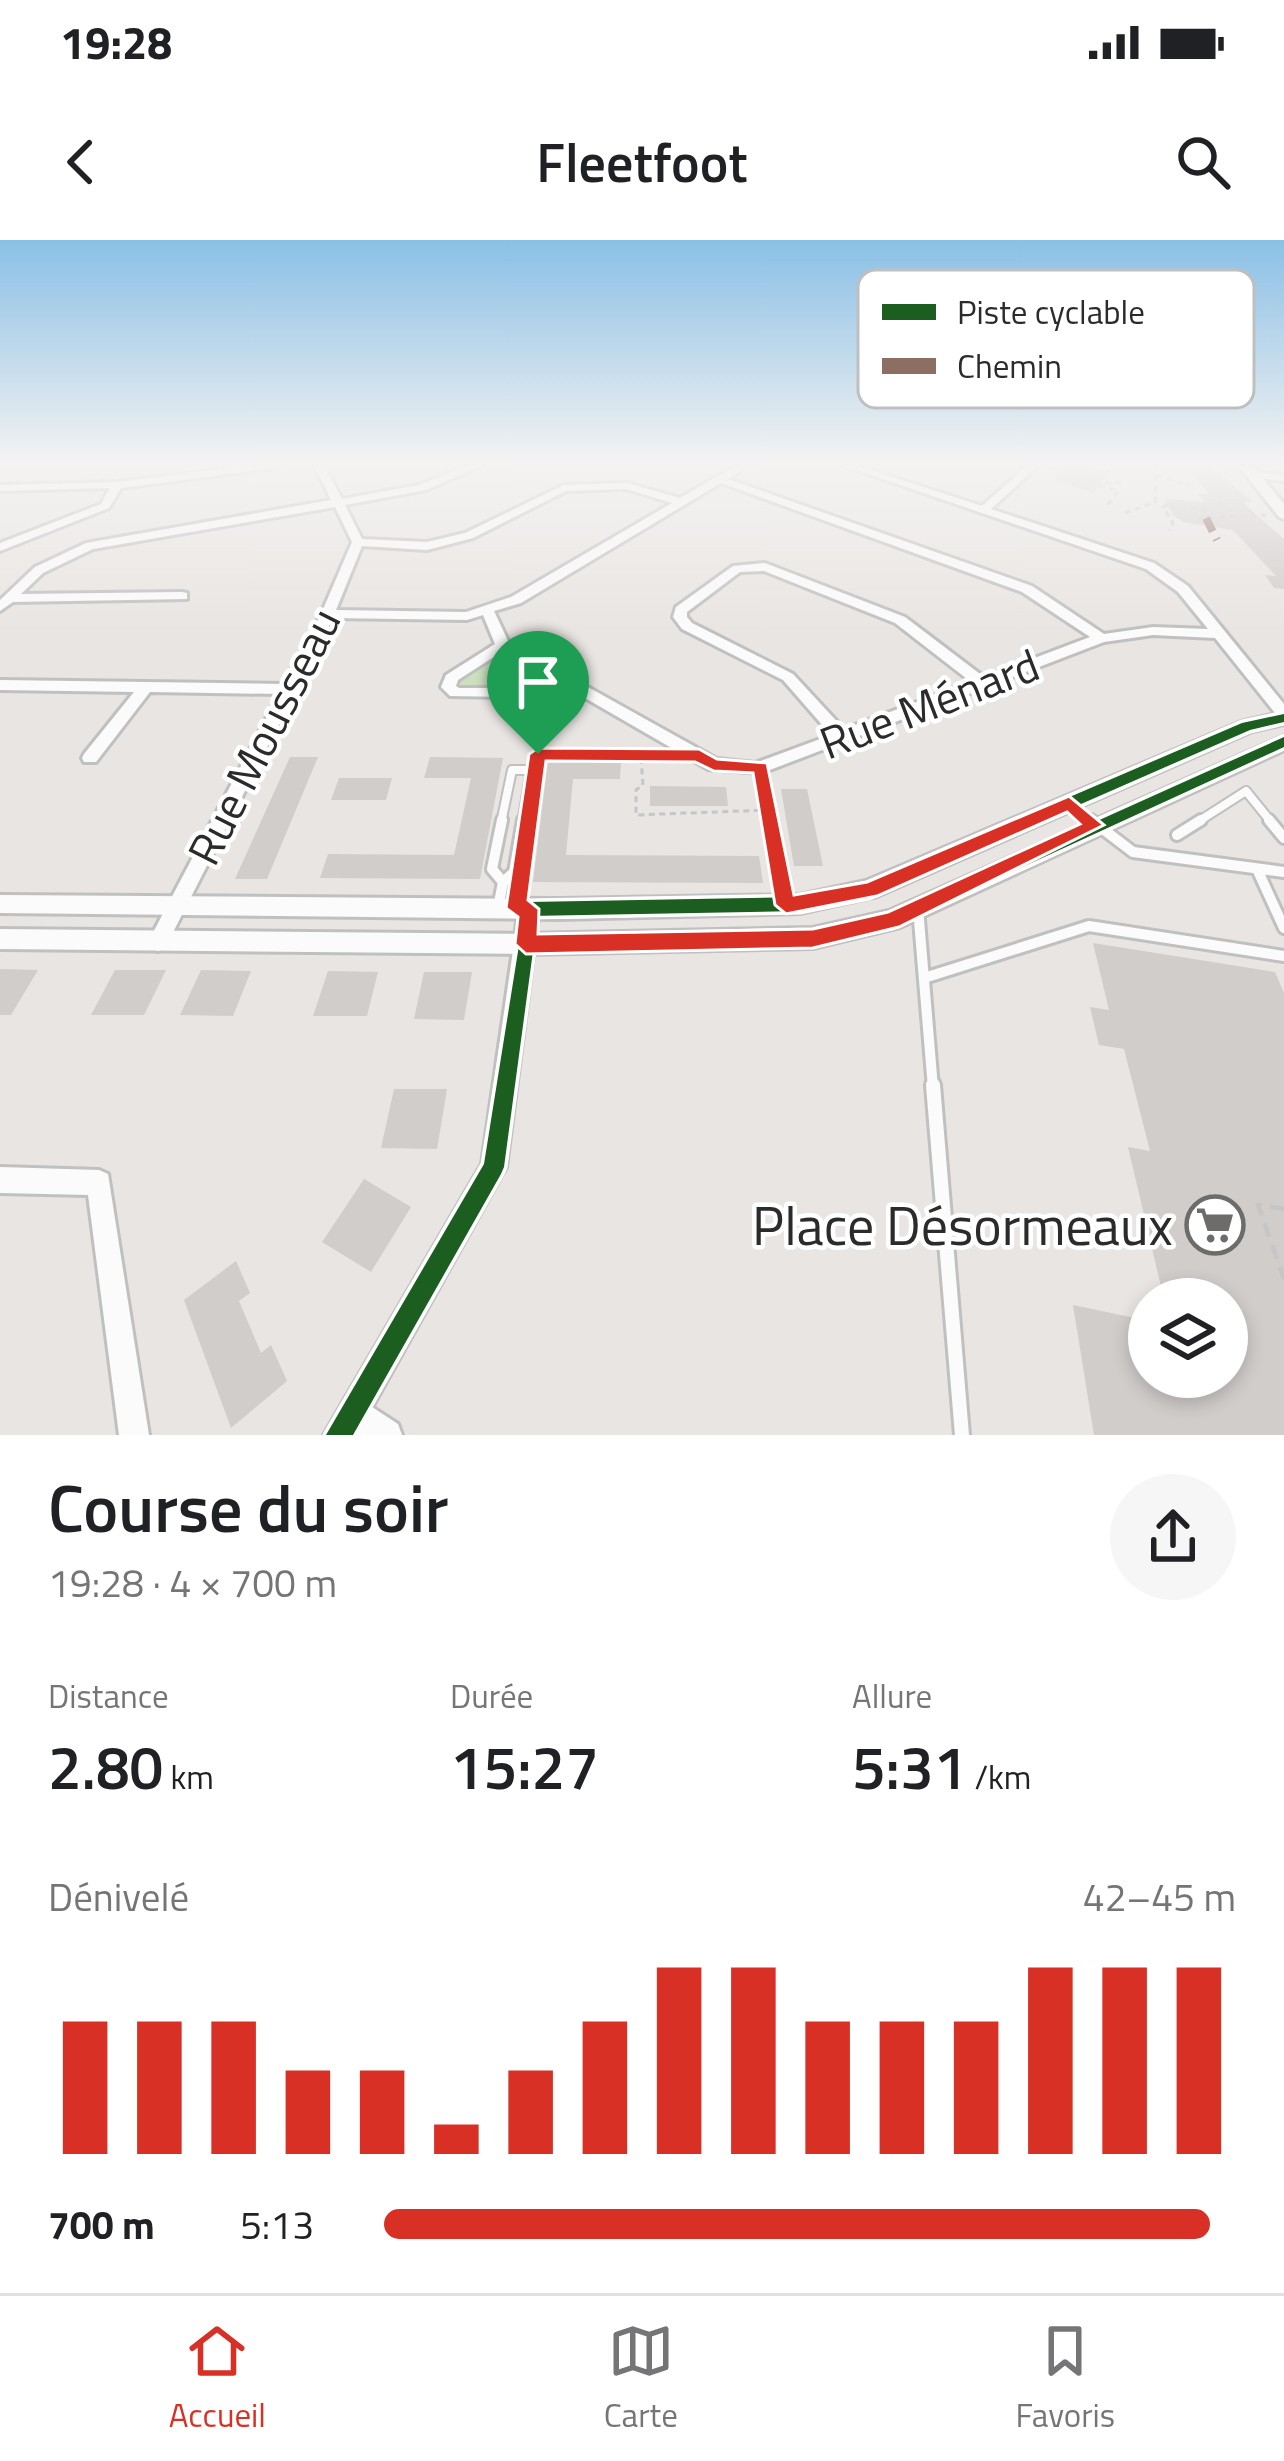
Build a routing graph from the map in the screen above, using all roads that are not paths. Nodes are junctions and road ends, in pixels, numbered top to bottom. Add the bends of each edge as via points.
1 (67, 521) edge
2 (232, 521) edge
3 (347, 521) edge
4 (499, 521) edge
5 (650, 521) edge
6 (836, 521) edge
7 (1019, 521) edge
8 (358, 542) junction
9 (0, 547) edge
10 (182, 596) dead end
11 (5, 603) edge
12 (488, 612) junction
13 (328, 614) junction
14 (1216, 634) junction
15 (1100, 638) junction
16 (503, 645) junction
17 (982, 683) junction
18 (0, 686) edge
19 (145, 688) junction
20 (289, 689) junction
21 (589, 693) junction
22 (1284, 716) edge
23 (842, 736) junction
24 (1284, 742) edge
25 (90, 758) dead end
26 (1069, 803) junction
27 (1094, 825) junction
28 (1177, 836) dead end
29 (1284, 838) edge
30 (1257, 869) junction
31 (1284, 872) edge
32 (503, 882) junction
33 (0, 904) edge
34 (177, 905) junction
35 (498, 908) junction
36 (918, 908) junction
37 (529, 909) junction
38 (1284, 928) edge
39 (0, 938) edge
40 (158, 942) junction
41 (526, 944) junction
42 (1284, 956) edge
43 (924, 978) junction
44 (0, 1180) edge
45 (346, 1423) edge
46 (134, 1435) edge
47 (387, 1435) edge
48 (962, 1435) edge

1 - 9 street
2 - 11 street via 90,546 39,570
3 - 8 street
4 - 8 street via 427,546
5 - 12 street
6 - 15 street via 1027,589
7 - 14 street via 1150,566 1183,589
8 - 13 street, Rue Mousseau
10 - 11 street
12 - 13 street
12 - 16 street
13 - 20 street, Rue Mousseau
14 - 15 street, Rue Ménard
14 - 22 street
15 - 17 street, Rue Ménard
16 - 21 street, Rue Ménard
16 - 21 street, Rue Ménard via 448,687
17 - 23 street, Rue Ménard
17 - 23 street via 900,620 765,567 737,569 681,610 687,626 788,677
18 - 19 street
19 - 20 street
19 - 25 street
20 - 34 street, Rue Mousseau
21 - 23 street, Rue Ménard via 714,765 760,767
22 - 26 street
24 - 27 street
26 - 27 lane
26 - 37 street via 869,890 786,905
27 - 30 lane via 1132,852
27 - 36 street
28 - 29 lane via 1246,791
30 - 31 lane
30 - 38 lane
32 - 32 lane via 514,872 531,770 512,770 492,869
32 - 35 lane
33 - 34 street
34 - 35 street
34 - 40 street, Rue Mousseau
35 - 37 street
36 - 41 street via 813,938
36 - 43 lane
37 - 41 street
39 - 40 street
40 - 41 street
41 - 45 street via 494,1167
42 - 43 lane via 1088,926
43 - 48 lane
44 - 46 street via 99,1183
45 - 47 street

